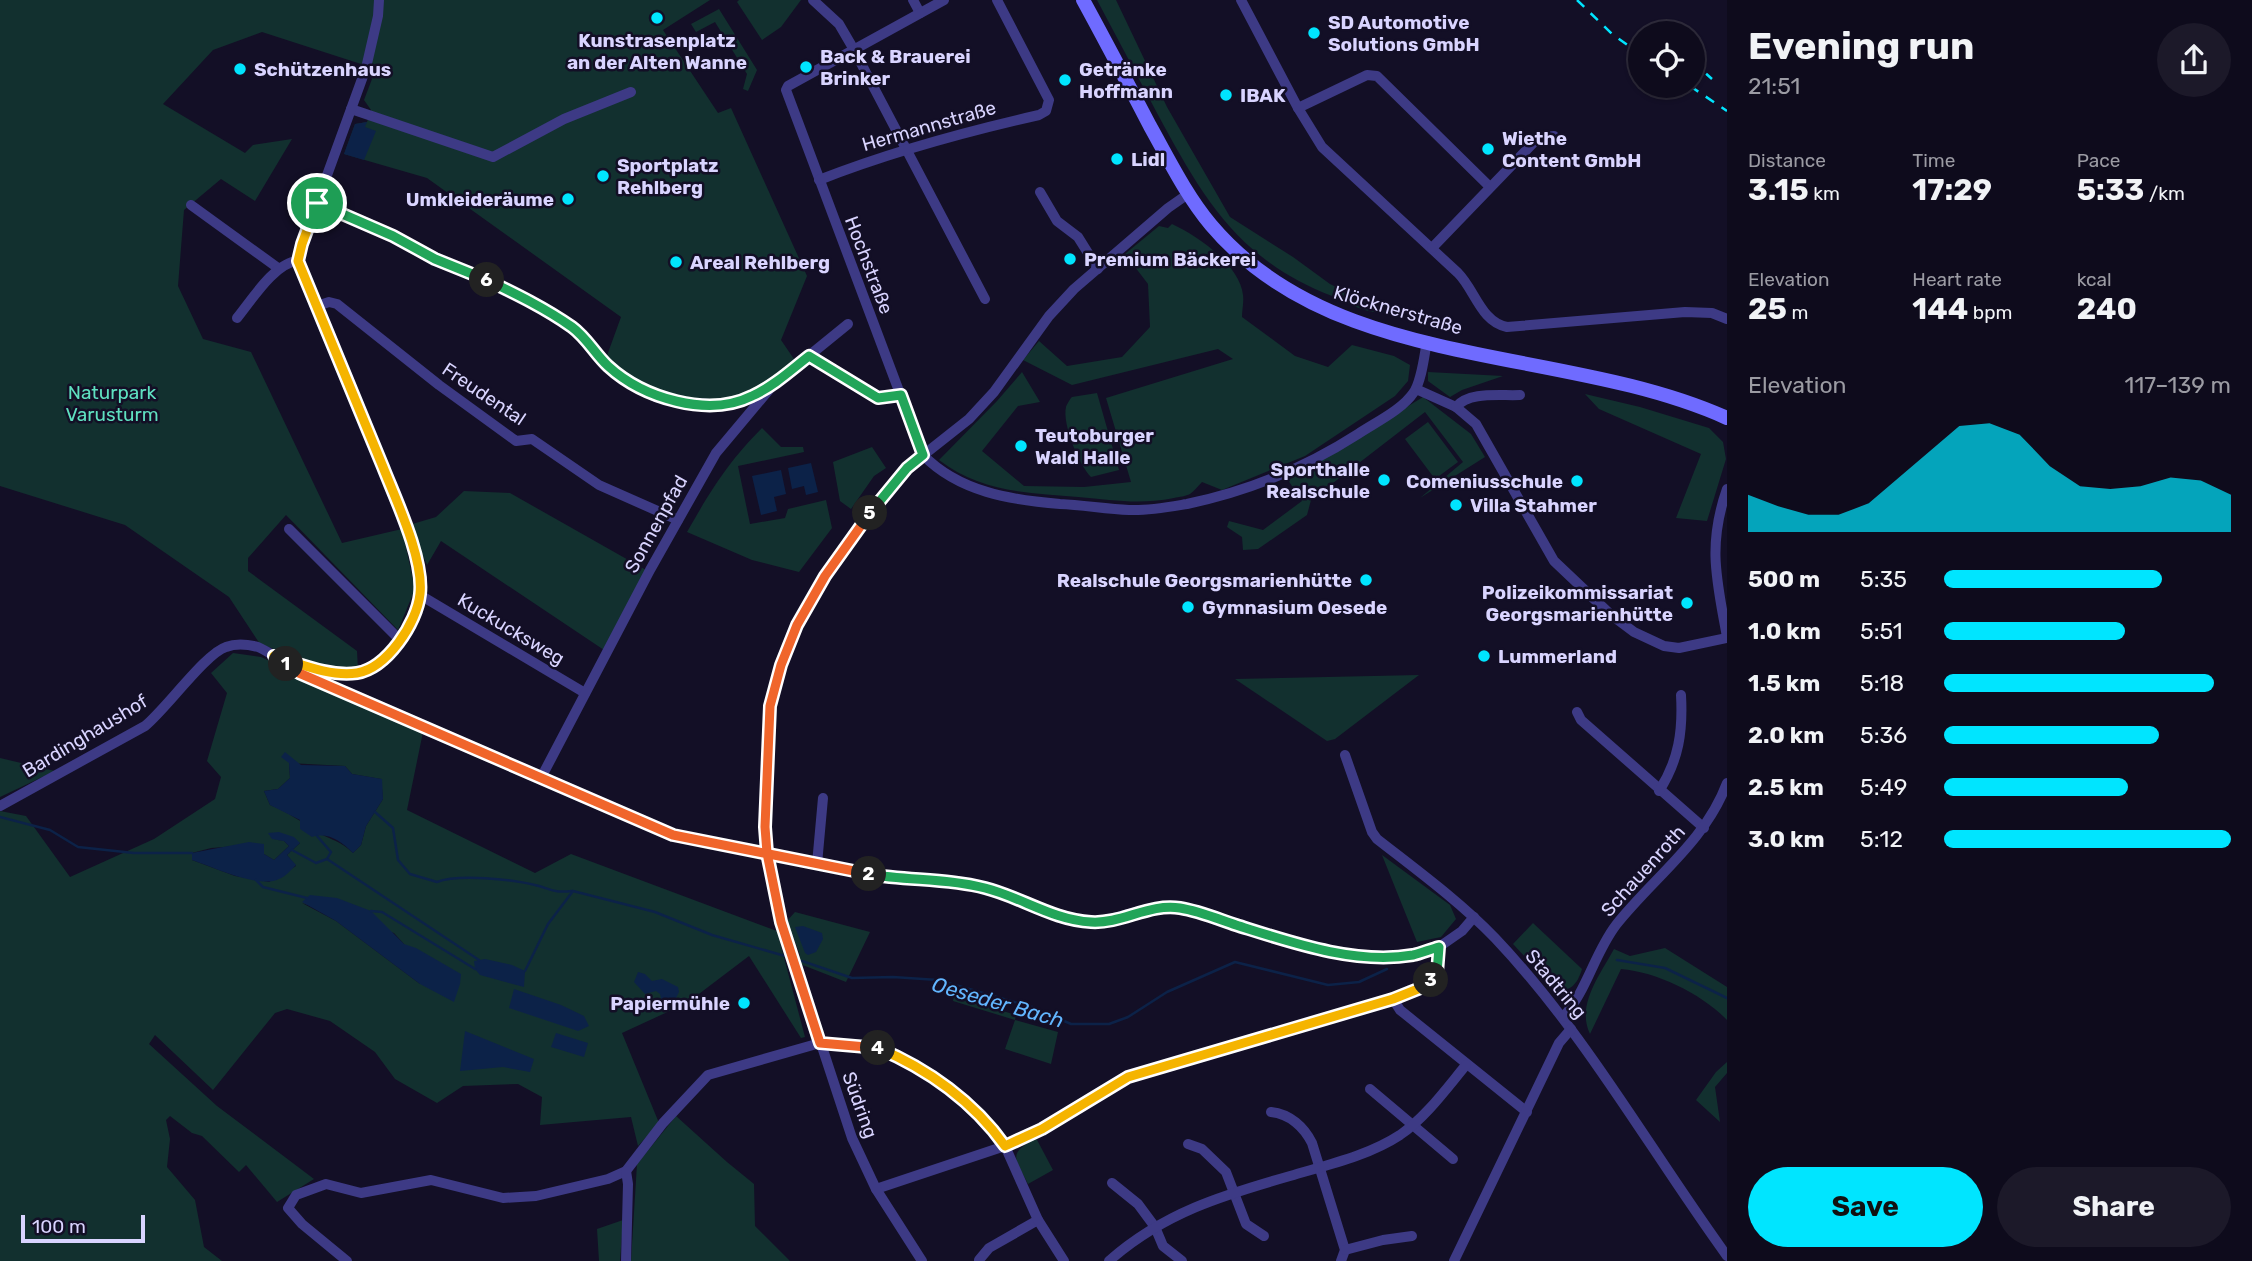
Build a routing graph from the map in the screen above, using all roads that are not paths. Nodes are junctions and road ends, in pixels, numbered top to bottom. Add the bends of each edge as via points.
1 (379, 0) edge
2 (813, 0) edge
3 (913, 0) edge
4 (944, 0) edge
5 (997, 0) edge
6 (1083, 0) edge
7 (1241, 0) edge
8 (920, 13) junction
9 (853, 48) junction
10 (631, 92) dead end
11 (1298, 108) junction
12 (351, 109) junction
13 (1553, 136) dead end
14 (908, 149) junction
15 (819, 180) junction
16 (1490, 187) junction
17 (1040, 191) dead end
18 (1188, 194) junction
19 (317, 203) junction
20 (191, 205) dead end
21 (1432, 248) junction
22 (298, 261) junction
23 (278, 268) junction
24 (1098, 269) junction
25 (985, 299) dead end
26 (317, 306) junction
27 (237, 318) dead end
28 (1727, 319) edge
29 (848, 324) dead end
30 (1427, 341) junction
31 (809, 356) junction
32 (773, 385) junction
33 (1416, 388) junction
34 (901, 395) junction
35 (1520, 396) dead end
36 (1456, 407) junction
37 (1727, 418) edge
38 (923, 455) junction
39 (1727, 489) edge
40 (678, 520) junction
41 (289, 529) dead end
42 (420, 595) junction
43 (1727, 637) edge
44 (400, 640) junction
45 (274, 656) junction
46 (585, 693) junction
47 (1681, 695) dead end
48 (1577, 712) dead end
49 (1345, 755) dead end
50 (542, 776) junction
51 (1727, 783) edge
52 (1659, 791) junction
53 (823, 798) dead end
54 (0, 806) edge
55 (1704, 828) junction
56 (767, 853) junction
57 (817, 863) junction
58 (1474, 918) junction
59 (1439, 947) junction
60 (1393, 999) junction
61 (1563, 1017) junction
62 (1571, 1029) junction
63 (820, 1043) junction
64 (1466, 1065) junction
65 (1370, 1089) dead end
66 (1271, 1112) dead end
67 (1527, 1112) junction
68 (1413, 1124) junction
69 (1188, 1144) dead end
70 (1005, 1146) junction
71 (1453, 1159) dead end
72 (1320, 1167) junction
73 (626, 1171) junction
74 (1112, 1183) dead end
75 (876, 1189) junction
76 (1234, 1193) junction
77 (1038, 1220) junction
78 (1155, 1227) junction
79 (1264, 1236) dead end
80 (1412, 1236) dead end
81 (1345, 1250) junction
82 (1727, 1256) edge
83 (979, 1260) edge
84 (346, 1261) edge
85 (626, 1261) edge
86 (922, 1261) edge
87 (1064, 1261) edge
88 (1109, 1261) edge
89 (1182, 1261) edge
90 (1341, 1261) edge
91 (1454, 1261) edge

1 - 12 street via 366,68
2 - 9 street via 839,24
3 - 8 street
4 - 8 street
5 - 14 street, Hermannstraße via 1049,107 1039,115
6 - 18 main road, Klöcknerstraße
7 - 11 street
8 - 9 street
9 - 14 street
9 - 15 street, Hochstraße via 786,90
10 - 12 street via 564,119 493,157
11 - 16 street via 1367,75 1377,76
11 - 21 street via 1322,147
12 - 19 street
13 - 16 street via 1538,138
14 - 15 street, Hermannstraße
14 - 25 street
15 - 34 street, Hochstraße
16 - 21 street
17 - 24 street via 1057,221 1078,237
18 - 24 street, Südring
18 - 30 main road, Klöcknerstraße via 1228,243 1286,289 1349,319
19 - 22 street
19 - 32 street via 528,300 573,328 609,367 656,397 727,405
20 - 23 street
21 - 28 street via 1465,280 1480,307 1501,326 1685,312
22 - 23 street
22 - 26 street
23 - 27 street
24 - 38 street, Südring via 1049,316 969,419
26 - 40 street, Freudental via 337,304 516,441 532,439 599,485
26 - 42 street via 403,518 418,567
29 - 31 street, Sonnenpfad
30 - 33 street
30 - 37 main road, Klöcknerstraße via 1638,388
31 - 32 street, Sonnenpfad
31 - 34 street via 878,398
32 - 40 street, Sonnenpfad via 716,453
33 - 36 street
33 - 38 street via 1390,413 1318,459 1250,488 1171,507 1131,511 999,496 947,476
34 - 38 street, Hochstraße
35 - 36 street via 1471,398
36 - 43 street via 1476,424 1554,561 1609,614 1664,646 1679,648
38 - 56 street, Südring via 888,489 825,576 781,665 770,706
39 - 43 street via 1714,565
40 - 46 street, Sonnenpfad
41 - 44 street
42 - 44 street
42 - 46 street, Kuckucksweg
44 - 45 street via 386,658 358,673 335,673
45 - 50 street via 299,673
45 - 54 street, Bardinghaushof via 248,645 223,647 145,726
46 - 50 street, Sonnenpfad
47 - 52 street via 1679,749
48 - 52 street
49 - 58 street, Stadtring via 1377,839
50 - 56 street via 673,835
51 - 55 street, Schauenroth
52 - 55 street
53 - 57 street
55 - 61 street, Schauenroth via 1615,927
56 - 57 street
56 - 63 street, Südring via 781,922
57 - 59 street via 892,878 986,888 1085,922 1151,908 1182,908 1348,954 1413,955
58 - 59 street
58 - 61 street, Stadtring
59 - 60 street via 1433,979
60 - 64 street
60 - 70 street via 1128,1077
61 - 62 street, Stadtring
62 - 67 street via 1559,1043
62 - 82 street, Stadtring
63 - 70 street via 875,1047 911,1062 946,1086
63 - 73 street via 708,1075
63 - 75 street, Südring via 852,1138
64 - 67 street
64 - 68 street
65 - 68 street
66 - 72 street via 1283,1113 1307,1134
67 - 91 street
68 - 71 street
68 - 72 street via 1365,1152
69 - 76 street via 1202,1149 1226,1172
70 - 75 street
70 - 77 street
72 - 76 street
72 - 81 street
73 - 84 street via 536,1196 503,1198 431,1180 361,1193 326,1184 296,1195 288,1208
73 - 85 street
74 - 78 street via 1138,1203
75 - 86 street, Südring
76 - 78 street via 1196,1205
76 - 79 street via 1246,1224
77 - 83 street via 989,1248
77 - 87 street
78 - 88 street
78 - 89 street via 1163,1246
80 - 81 street
81 - 90 street

